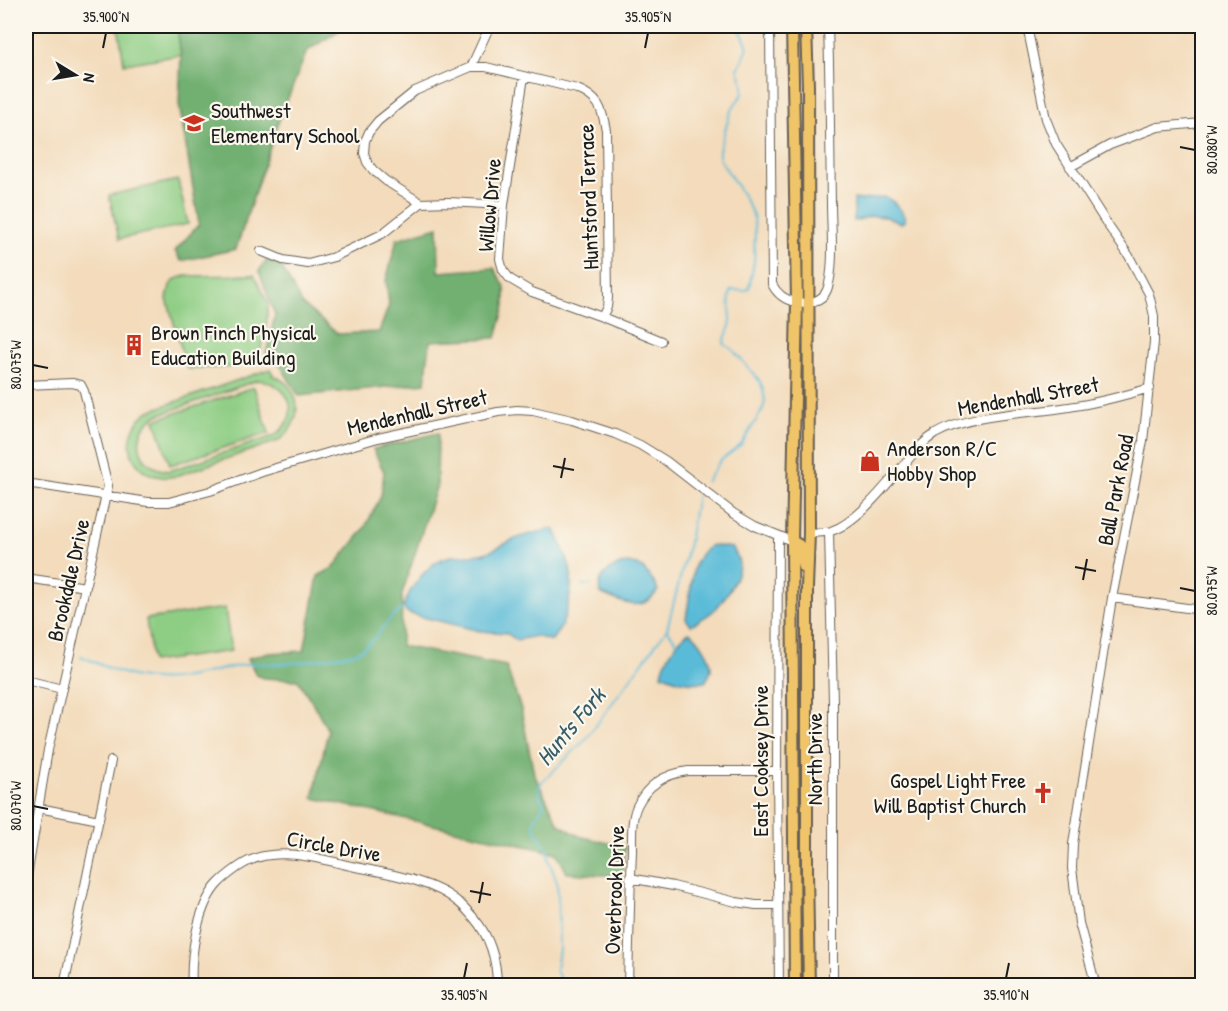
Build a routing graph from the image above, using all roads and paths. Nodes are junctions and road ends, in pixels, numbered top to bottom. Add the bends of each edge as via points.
1 (478, 26) edge
2 (770, 26) edge
3 (792, 26) edge
4 (806, 26) edge
5 (828, 26) edge
6 (1027, 26) edge
7 (489, 29) edge
8 (471, 67) junction
9 (524, 77) junction
10 (1203, 123) edge
11 (1070, 166) junction
12 (421, 203) junction
13 (504, 205) junction
14 (261, 251) dead end
15 (802, 303) junction
16 (603, 317) junction
17 (661, 341) dead end
18 (26, 385) edge
19 (1150, 388) junction
20 (794, 468) junction
21 (26, 483) edge
22 (106, 496) junction
23 (829, 532) junction
24 (809, 533) junction
25 (778, 536) junction
26 (792, 541) junction
27 (26, 578) edge
28 (86, 587) junction
29 (807, 588) junction
30 (1112, 598) junction
31 (1203, 610) edge
32 (26, 680) edge
33 (62, 689) junction
34 (111, 761) dead end
35 (777, 771) junction
36 (39, 808) junction
37 (99, 820) junction
38 (630, 878) junction
39 (26, 883) edge
40 (778, 905) junction
41 (64, 986) edge
42 (192, 986) edge
43 (497, 986) edge
44 (628, 986) edge
45 (779, 986) edge
46 (795, 986) edge
47 (809, 986) edge
48 (833, 986) edge
49 (1096, 986) edge

1 - 7 street
2 - 15 street via 772,284 786,299
3 - 15 highway
4 - 15 highway
5 - 15 street via 830,276 826,292 819,300
6 - 11 street, Ball Park Road via 1046,119
7 - 8 street
8 - 9 street, Huntsford Terrace
8 - 12 street via 415,91 378,121 364,142 364,153 373,170
9 - 13 street, Willow Drive
9 - 16 street, Huntsford Terrace via 589,94 603,113 608,298
10 - 11 street via 1158,128 1110,145
11 - 19 street, Ball Park Road via 1149,294 1154,316
12 - 13 street
12 - 14 street via 382,234 334,257 308,264
13 - 16 street, Willow Drive via 500,258 510,279 532,292
15 - 20 highway
15 - 24 highway
16 - 17 street, Willow Drive
18 - 22 street, Brookdale Drive via 81,385 108,486
19 - 23 street, Mendenhall Street via 1069,408 1001,415 941,432 922,444 861,513
19 - 30 street, Ball Park Road
20 - 24 highway via 803,506 803,529
20 - 26 highway
21 - 22 street, Mendenhall Street
22 - 25 street, Mendenhall Street via 169,502 378,438 498,412 533,411 572,420 640,445 733,513
22 - 28 street, Brookdale Drive
23 - 24 street, Mendenhall Street
23 - 48 street, North Drive
24 - 29 highway
25 - 26 street, Mendenhall Street
25 - 35 street, East Cooksey Drive
26 - 29 highway via 799,545
26 - 46 highway
27 - 28 street
28 - 33 street, Brookdale Drive
29 - 47 highway
30 - 31 street
30 - 49 street, Ball Park Road via 1073,843 1079,923
32 - 33 street
33 - 36 street, Brookdale Drive
34 - 37 street
35 - 38 street, Overbrook Drive via 688,771 659,781 641,798 636,809
35 - 40 street, East Cooksey Drive
36 - 37 street
36 - 39 street, Brookdale Drive
37 - 41 street
38 - 40 street via 735,902
38 - 44 street, Overbrook Drive
40 - 45 street, East Cooksey Drive
42 - 43 street, Circle Drive via 196,938 204,905 216,886 248,861 278,854 392,874 451,896 483,929 493,954

